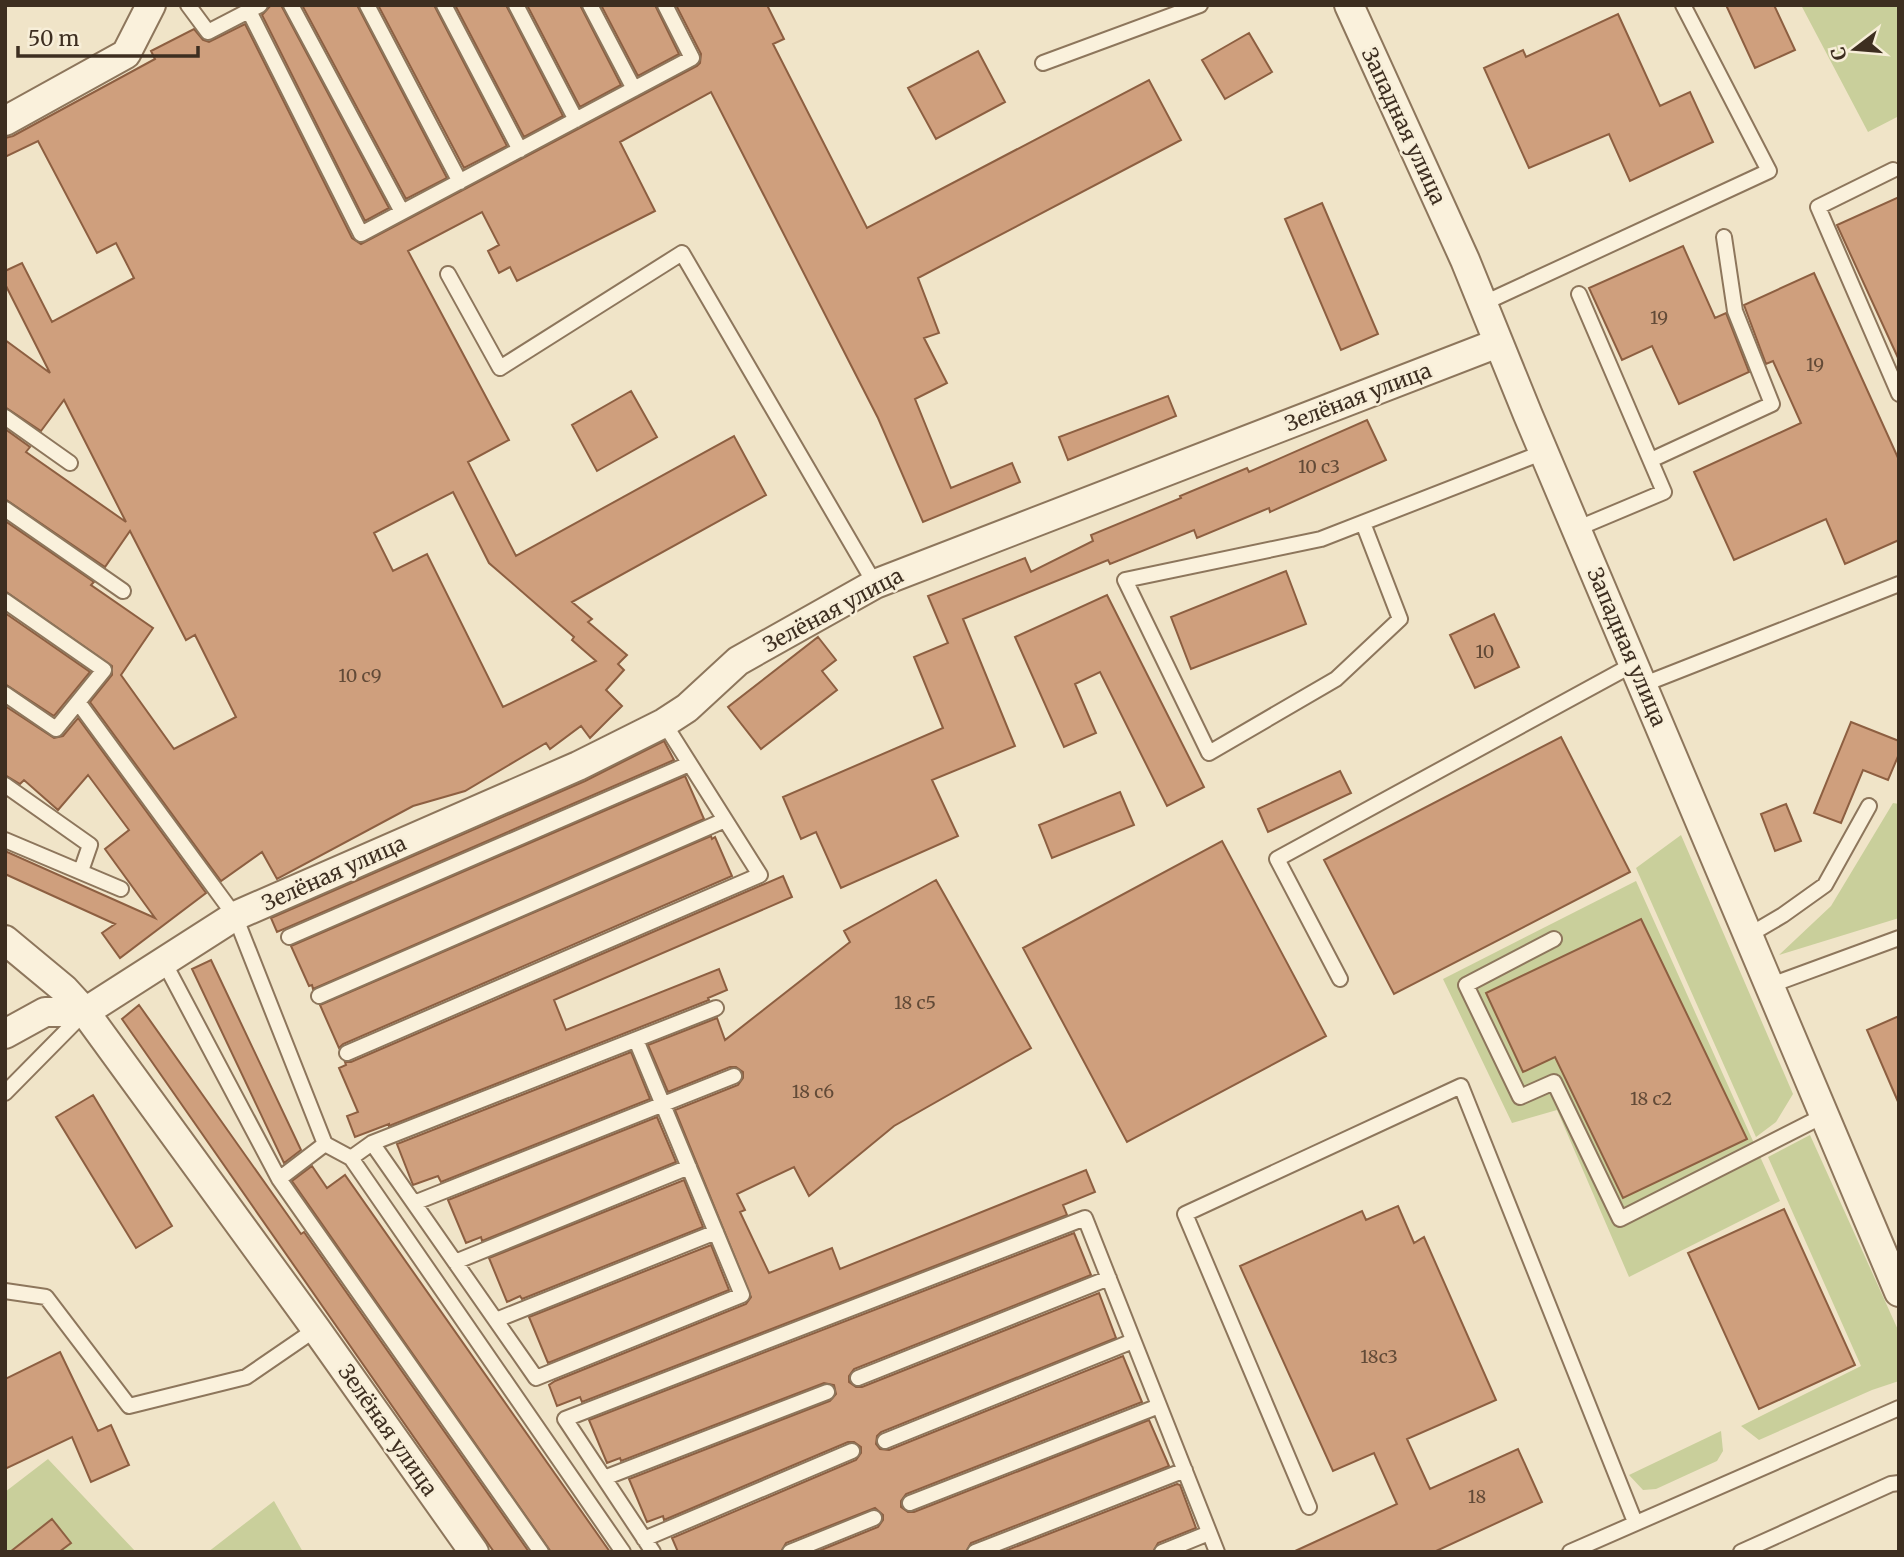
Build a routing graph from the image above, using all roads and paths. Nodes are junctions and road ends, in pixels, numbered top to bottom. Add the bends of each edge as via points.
1 (151, 5) edge
2 (188, 5) edge
3 (291, 5) edge
4 (367, 5) edge
5 (444, 5) edge
6 (516, 5) edge
7 (590, 5) edge
8 (665, 5) edge
9 (1200, 5) edge
10 (1349, 5) edge
11 (1683, 5) edge
12 (254, 8) edge
13 (1043, 62) dead end
14 (634, 89) junction
15 (576, 120) junction
16 (5, 121) edge
17 (520, 150) junction
18 (1893, 170) dead end
19 (460, 182) junction
20 (402, 212) junction
21 (1724, 237) dead end
22 (448, 274) dead end
23 (1579, 294) dead end
24 (1482, 304) junction
25 (1499, 343) junction
26 (1899, 394) edge
27 (5, 417) edge
28 (1544, 452) junction
29 (1651, 460) junction
30 (70, 463) dead end
31 (5, 509) edge
32 (1363, 523) junction
33 (1576, 529) junction
34 (875, 584) junction
35 (1899, 584) edge
36 (123, 591) dead end
37 (5, 601) edge
38 (1638, 674) junction
39 (5, 694) edge
40 (78, 702) junction
41 (664, 723) junction
42 (689, 764) junction
43 (5, 785) edge
44 (1869, 806) dead end
45 (724, 820) junction
46 (5, 840) edge
47 (80, 871) junction
48 (121, 889) dead end
49 (235, 916) junction
50 (1749, 935) junction
51 (289, 937) dead end
52 (1899, 937) edge
53 (1554, 939) dead end
54 (5, 940) edge
55 (164, 962) junction
56 (1340, 979) dead end
57 (1771, 985) junction
58 (318, 996) dead end
59 (716, 1009) dead end
60 (85, 1012) junction
61 (5, 1034) edge
62 (636, 1040) junction
63 (347, 1053) dead end
64 (734, 1076) dead end
65 (5, 1093) edge
66 (663, 1104) junction
67 (1825, 1115) junction
68 (372, 1143) junction
69 (325, 1144) junction
70 (351, 1158) junction
71 (689, 1167) junction
72 (279, 1179) junction
73 (414, 1203) junction
74 (716, 1232) junction
75 (455, 1262) junction
76 (1109, 1278) junction
77 (5, 1291) edge
78 (1899, 1292) edge
79 (496, 1320) junction
80 (316, 1329) junction
81 (1133, 1341) junction
82 (858, 1378) dead end
83 (827, 1392) dead end
84 (1159, 1406) junction
85 (1899, 1408) edge
86 (885, 1441) dead end
87 (852, 1451) dead end
88 (1185, 1470) junction
89 (604, 1478) junction
90 (1899, 1483) edge
91 (910, 1503) dead end
92 (1309, 1507) dead end
93 (874, 1518) dead end
94 (1635, 1522) junction
95 (1209, 1532) junction
96 (648, 1546) edge
97 (474, 1552) edge
98 (541, 1552) edge
99 (623, 1552) edge
100 (790, 1552) edge
101 (975, 1552) edge
102 (1162, 1552) edge
103 (1217, 1552) edge
104 (1570, 1552) edge
105 (1741, 1552) edge

1 - 16 street via 126,54
2 - 12 lane via 208,32
3 - 20 lane
4 - 19 lane
5 - 17 lane
6 - 15 lane
7 - 14 lane
8 - 14 lane via 692,58
9 - 13 lane
10 - 24 street, Западная улица
11 - 24 lane via 1769,171
12 - 20 lane via 362,234
14 - 15 lane
15 - 17 lane
17 - 19 lane
18 - 26 lane via 1818,207
19 - 20 lane
21 - 29 lane via 1735,311 1772,404
22 - 34 lane via 500,368 682,253
23 - 29 lane
24 - 25 street, Западная улица
25 - 28 street, Западная улица
25 - 34 street, Зелёная улица
27 - 30 lane
28 - 32 lane
28 - 33 street, Западная улица
29 - 33 lane via 1664,492
31 - 36 lane
32 - 32 lane via 1321,539 1125,580 1209,753 1336,680 1400,620
33 - 38 street, Западная улица
34 - 41 street, Зелёная улица via 737,661
35 - 38 lane
37 - 40 lane via 104,670
38 - 50 street, Западная улица
38 - 56 lane via 1277,859
39 - 40 lane via 56,730
40 - 49 lane
41 - 42 lane
41 - 49 street, Зелёная улица via 578,766
42 - 45 lane
42 - 51 lane
43 - 47 lane via 90,845
44 - 50 lane via 1825,885
45 - 58 lane
45 - 63 lane via 760,875
46 - 47 lane
47 - 48 lane
49 - 55 street, Зелёная улица
49 - 69 lane, Зелёная улица
50 - 57 street, Западная улица
52 - 57 lane
53 - 67 lane via 1466,985 1520,1097 1554,1082 1620,1219
54 - 60 street
55 - 60 street, Зелёная улица
55 - 72 lane
57 - 67 street, Западная улица
59 - 62 lane
60 - 61 street via 45,1013
60 - 65 lane
60 - 80 street, Зелёная улица
62 - 66 lane
62 - 68 lane
64 - 66 lane
66 - 71 lane
66 - 73 lane
67 - 78 street, Западная улица
68 - 70 lane
68 - 73 lane
69 - 70 lane
69 - 72 lane
70 - 99 lane
71 - 74 lane
71 - 75 lane
72 - 98 lane
73 - 75 lane
74 - 79 lane
74 - 79 lane via 743,1295 536,1378
75 - 79 lane
76 - 81 lane
76 - 82 lane
76 - 89 lane via 1085,1218 565,1419
77 - 80 lane via 46,1297 129,1406 246,1377
80 - 97 street, Зелёная улица
81 - 84 lane
81 - 86 lane
83 - 89 lane
84 - 88 lane
84 - 91 lane
85 - 94 lane
87 - 96 lane
88 - 95 lane
88 - 101 lane
89 - 96 lane
90 - 105 lane
92 - 94 lane via 1185,1214 1461,1086
93 - 100 lane
94 - 104 lane
95 - 102 lane
95 - 103 lane

